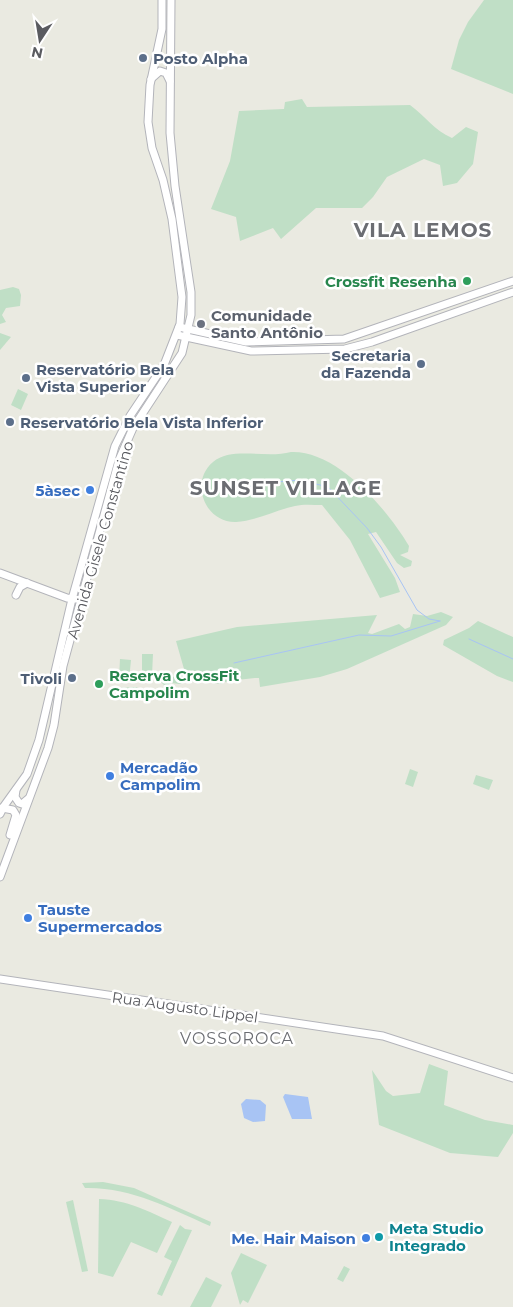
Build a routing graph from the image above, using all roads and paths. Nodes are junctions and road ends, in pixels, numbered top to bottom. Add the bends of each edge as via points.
1 (162, 0) edge
2 (171, 0) edge
3 (151, 79) junction
4 (170, 82) junction
5 (513, 281) edge
6 (513, 292) edge
7 (179, 327) junction
8 (189, 330) junction
9 (177, 335) junction
10 (187, 338) junction
11 (201, 341) junction
12 (182, 353) junction
13 (0, 573) edge
14 (27, 583) junction
15 (16, 595) dead end
16 (72, 599) junction
17 (82, 600) junction
18 (53, 678) junction
19 (58, 698) junction
20 (16, 789) junction
21 (28, 799) junction
22 (1, 811) edge
23 (0, 872) edge
24 (0, 877) edge
25 (0, 979) edge
26 (513, 1078) edge

1 - 3 main road, Avenida Gisele Constantino via 162,29
2 - 4 main road, Avenida Gisele Constantino
3 - 4 main road via 160,72 166,73
3 - 7 main road, Avenida Gisele Constantino via 150,137 172,219 182,297
4 - 8 main road, Avenida Gisele Constantino via 175,186 191,292
5 - 8 main road via 344,339 246,342
6 - 11 main road via 345,349 251,351
7 - 8 main road
7 - 9 main road, Avenida Gisele Constantino
8 - 10 main road, Avenida Gisele Constantino
9 - 10 main road
9 - 16 main road, Avenida Gisele Constantino via 164,365 114,446
10 - 11 main road
10 - 12 main road, Avenida Gisele Constantino
11 - 12 main road via 192,343
12 - 17 main road, Avenida Gisele Constantino via 125,443
13 - 14 main road
14 - 15 main road via 20,586
14 - 16 main road
16 - 17 main road
16 - 18 main road, Avenida Gisele Constantino
17 - 19 main road, Avenida Gisele Constantino via 63,666
18 - 19 main road
18 - 20 main road, Avenida Gisele Constantino via 30,768
19 - 21 main road, Avenida Gisele Constantino via 48,748
20 - 21 main road via 18,803
20 - 22 main road, Avenida Gisele Constantino
21 - 24 main road, Avenida Gisele Constantino
22 - 23 main road via 13,810 16,818
25 - 26 main road, Rua Augusto Lippel via 383,1036

